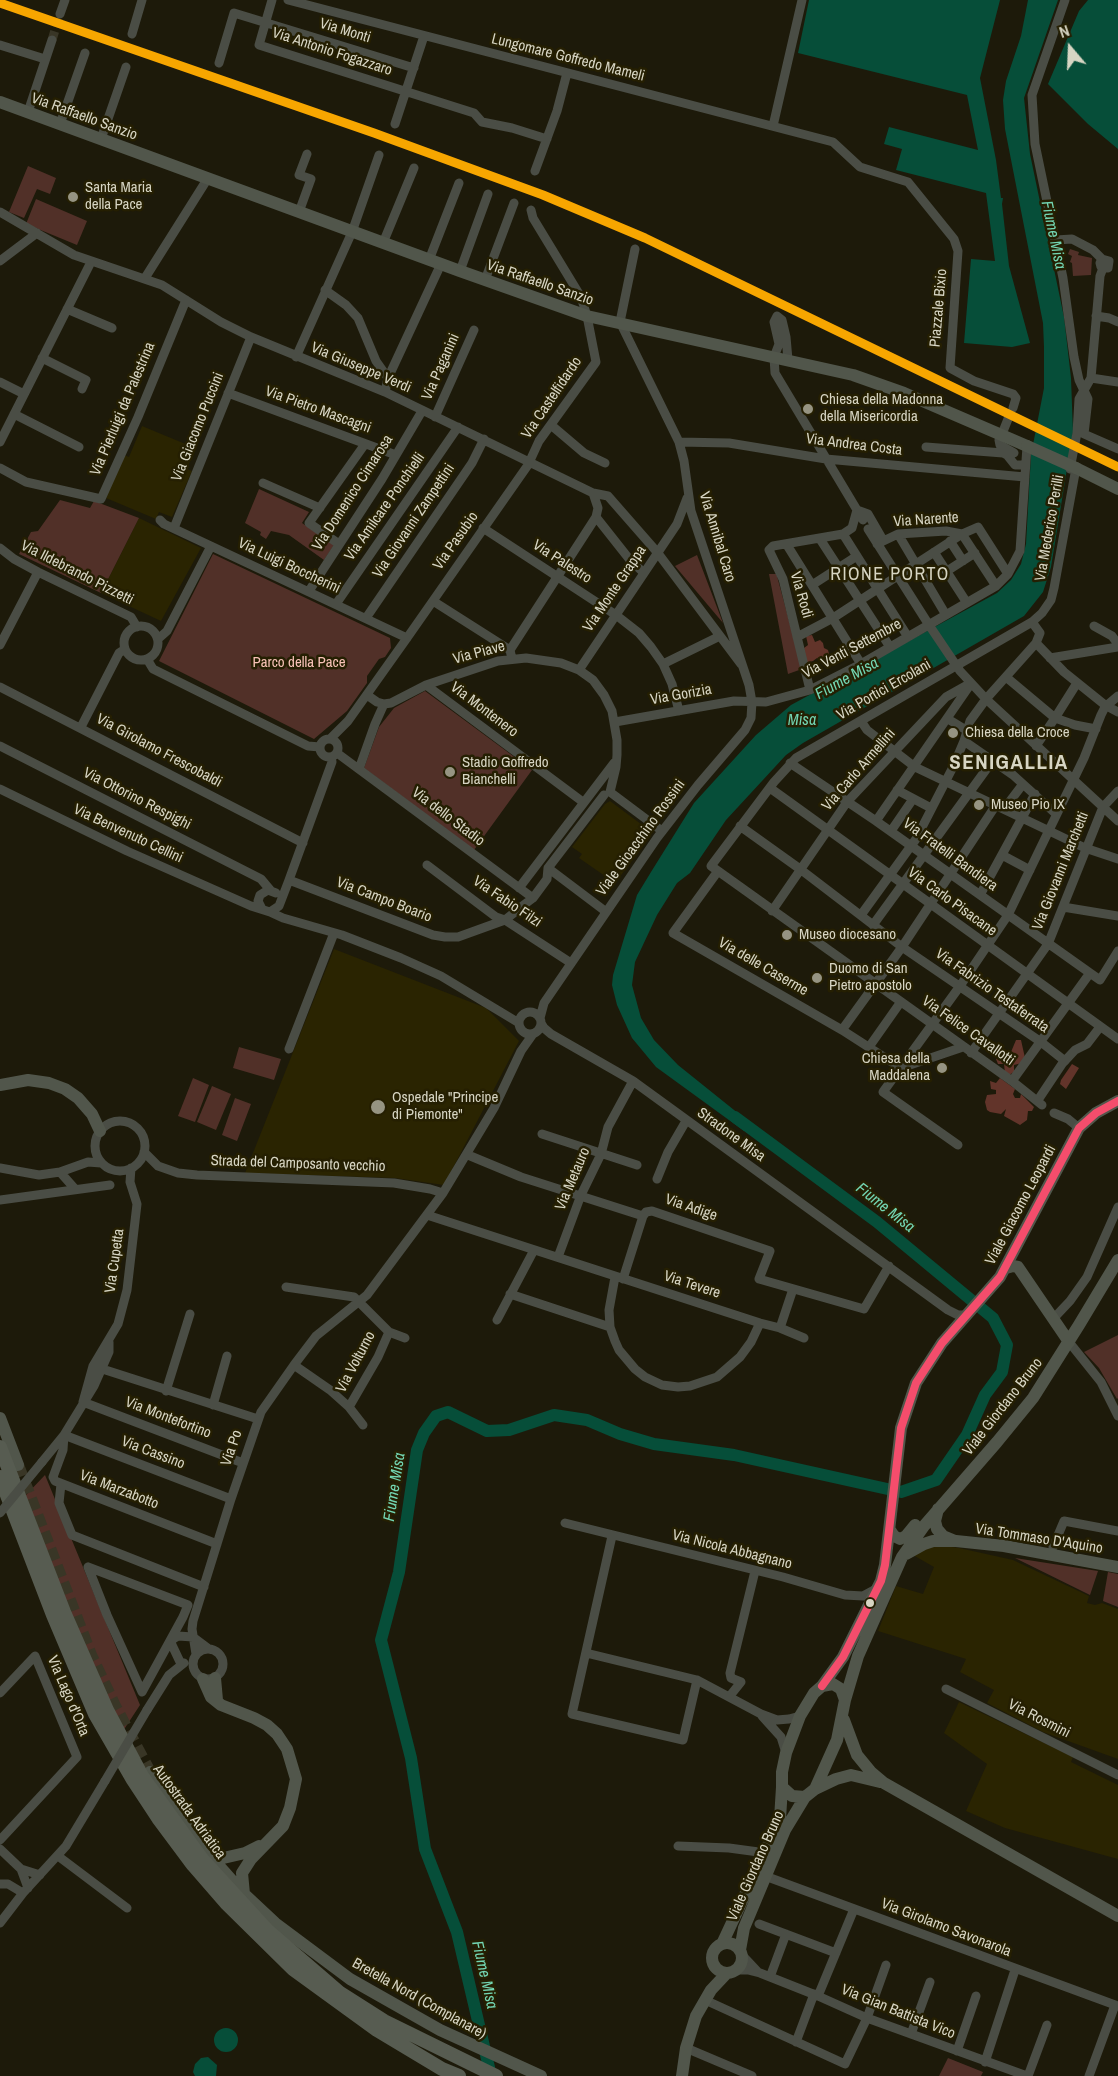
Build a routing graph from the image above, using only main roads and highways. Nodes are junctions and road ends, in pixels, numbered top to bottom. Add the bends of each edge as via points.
1 (0, 102) edge
2 (1118, 489) edge
3 (0, 1085) edge
4 (1114, 1105) edge
5 (92, 1114) junction
6 (110, 1123) road end
7 (100, 1131) road end
8 (1117, 1265) edge
9 (1006, 1268) junction
10 (1069, 1342) junction
11 (0, 1418) edge
12 (0, 1447) edge
13 (18, 1465) tunnel mouth
14 (0, 1477) edge
15 (957, 1486) junction
16 (938, 1508) junction
17 (890, 1527) junction
18 (956, 1541) junction
19 (902, 1557) junction
20 (1118, 1567) edge
21 (204, 1676) road end
22 (822, 1686) junction
23 (845, 1700) junction
24 (843, 1715) junction
25 (150, 1772) tunnel mouth
26 (884, 1784) junction
27 (782, 1787) junction
28 (810, 1793) junction
29 (270, 1839) junction
30 (231, 1857) junction
31 (212, 1858) junction
32 (242, 1873) junction
33 (226, 1875) junction
34 (244, 1894) junction
35 (1118, 1916) edge
36 (722, 1944) junction
37 (741, 1953) junction
38 (715, 1966) junction
39 (732, 1972) junction
40 (708, 1995) junction
41 (537, 2075) edge
42 (459, 2076) edge
43 (496, 2076) edge
44 (682, 2076) edge

1 - 2 main road, Via Raffaello Sanzio, bridge via 587,316 878,383
3 - 5 main road via 28,1080 50,1083 71,1093
4 - 9 main road, Viale Giacomo Leopardi via 1076,1126
5 - 6 main road
5 - 7 main road
8 - 10 main road, Viale Giordano Bruno
9 - 10 main road via 1018,1267
9 - 17 main road, Viale Giacomo Leopardi via 928,1362 916,1383 901,1428
10 - 15 main road, Viale Giordano Bruno via 1033,1398
11 - 13 main road
12 - 43 highway, Autostrada Adriatica via 107,1710 142,1776 202,1859 300,1961 340,1993 384,2021
14 - 42 highway, Autostrada Adriatica via 95,1714 133,1780 193,1865 293,1969 377,2030
15 - 16 main road, Viale Giordano Bruno
15 - 17 main road, Viale Giordano Bruno via 906,1536 894,1536
16 - 18 main road, Via Tommaso D'Aquino via 937,1529
16 - 19 main road, Viale Giordano Bruno
17 - 22 main road, Viale Giordano Bruno via 885,1565 876,1589 843,1657
18 - 19 main road, Via Tommaso D'Aquino via 924,1544
18 - 20 main road, Via Tommaso D'Aquino
19 - 23 main road, Viale Giordano Bruno via 858,1656
21 - 29 main road via 208,1691 217,1701 267,1725 287,1749 296,1779 283,1826
22 - 23 main road via 838,1686
22 - 27 main road, Viale Giordano Bruno via 800,1716 786,1753
23 - 24 main road, Viale Giordano Bruno
24 - 26 main road via 856,1755
24 - 28 main road, Viale Giordano Bruno via 837,1740
25 - 31 main road, Bretella Nord (Complanare)
26 - 28 main road via 851,1775
26 - 35 main road
27 - 28 main road, Viale Giordano Bruno via 792,1796
27 - 36 main road, Viale Giordano Bruno via 780,1819
28 - 37 main road, Viale Giordano Bruno via 785,1830 765,1876 744,1928
29 - 30 main road
29 - 32 main road
30 - 31 main road
30 - 33 main road
31 - 33 main road, Bretella Nord (Complanare)
32 - 33 main road
32 - 34 main road
33 - 34 main road, Bretella Nord (Complanare)
34 - 41 main road, Bretella Nord (Complanare) via 275,1923 350,1979 440,2030
36 - 37 main road via 732,1943
36 - 38 main road via 712,1958
37 - 39 main road via 741,1964
38 - 39 main road via 722,1972
38 - 40 main road
39 - 40 main road
40 - 44 main road via 696,2016

